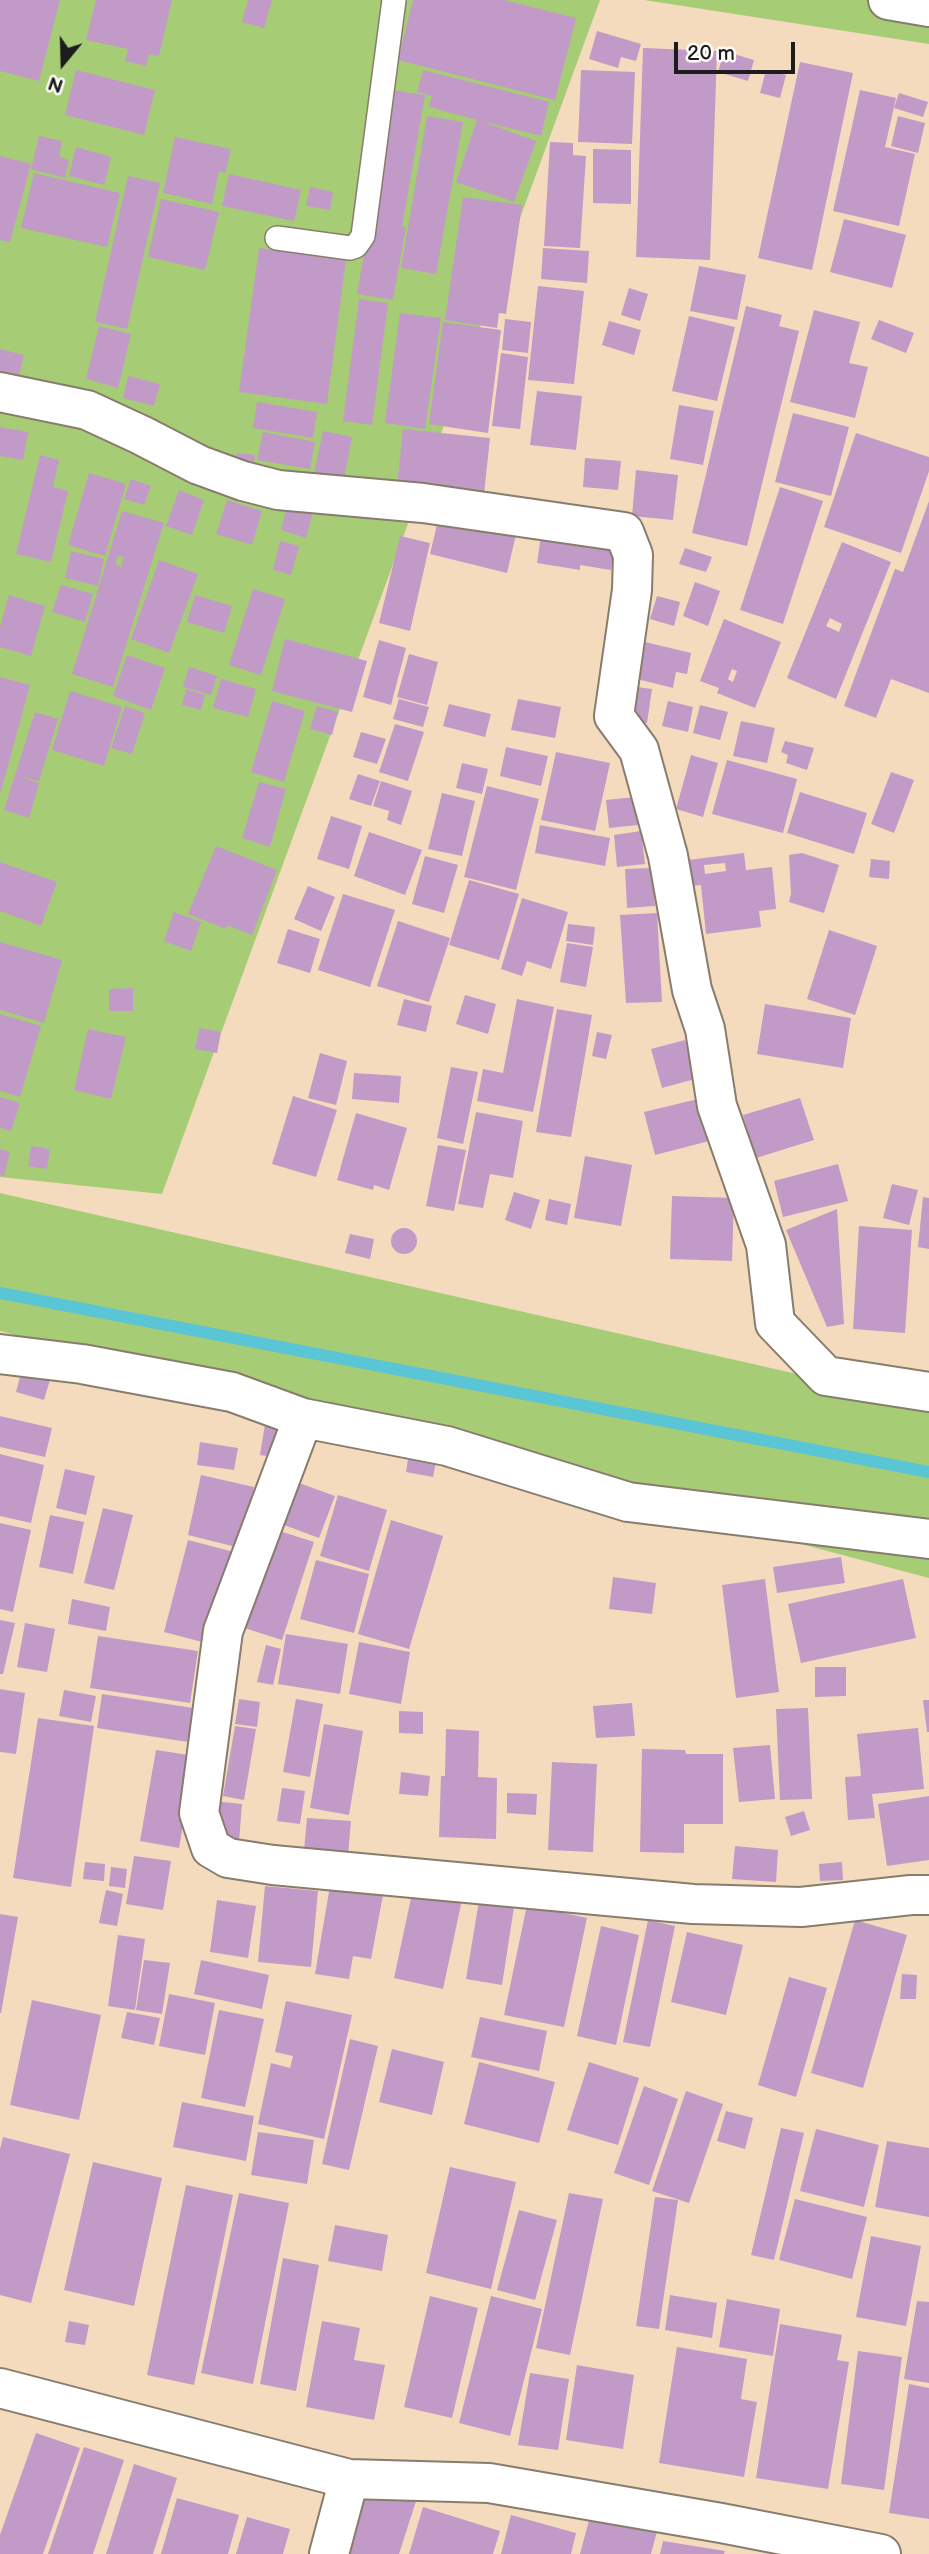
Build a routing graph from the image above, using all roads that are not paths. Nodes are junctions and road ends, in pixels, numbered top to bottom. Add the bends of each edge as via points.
1 (394, 0) edge
2 (888, 0) edge
3 (929, 7) edge
4 (277, 238) dead end
5 (0, 392) edge
6 (0, 1354) edge
7 (929, 1392) edge
8 (303, 1418) junction
9 (929, 1539) edge
10 (929, 1895) edge
11 (0, 2388) edge
12 (349, 2479) junction
13 (329, 2554) edge
14 (881, 2554) edge

1 - 4 lane via 363,236 349,248
2 - 3 street
5 - 7 street via 87,411 199,465 278,490 423,503 624,532 633,555 632,590 614,716 639,750 665,843 717,1106 766,1245 775,1323 825,1376
6 - 8 street via 232,1392
8 - 9 street via 447,1446 628,1502
8 - 10 street via 223,1631 199,1813 211,1848 228,1858 273,1865 693,1904 801,1907
11 - 12 street
12 - 13 street
12 - 14 street via 489,2483

